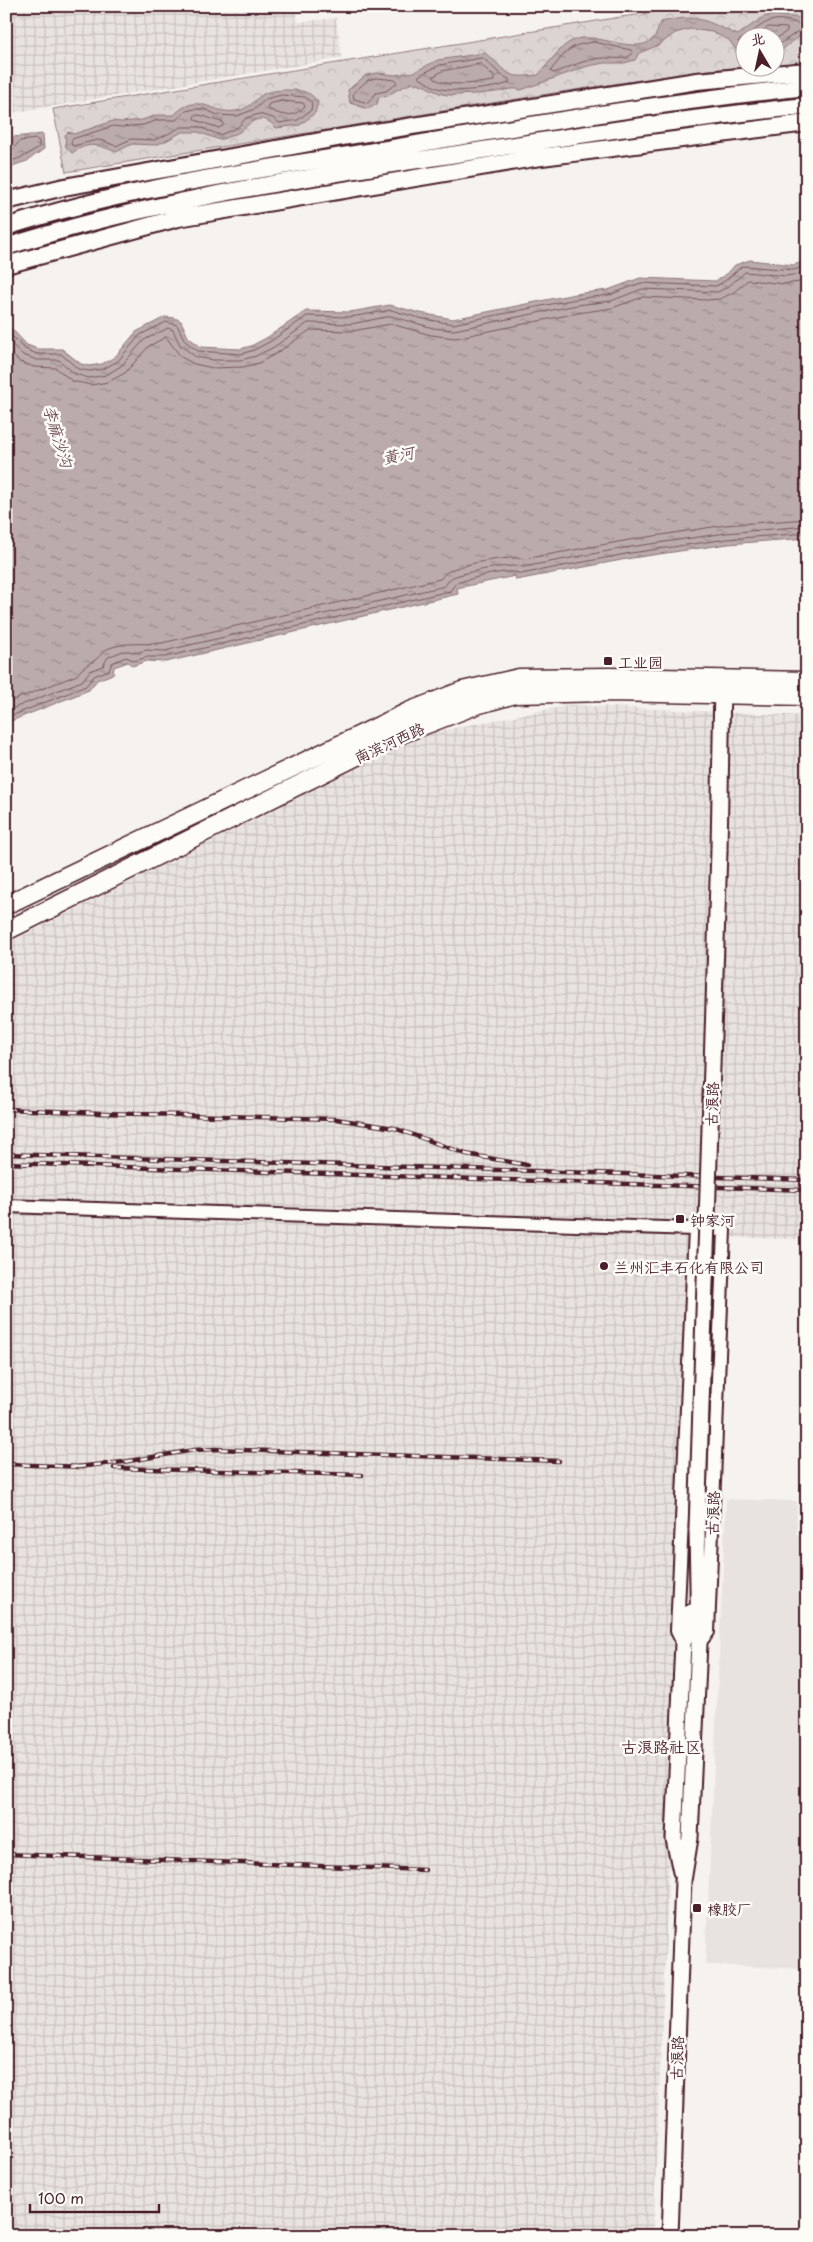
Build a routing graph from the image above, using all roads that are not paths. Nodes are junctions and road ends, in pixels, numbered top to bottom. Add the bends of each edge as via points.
1 (807, 71) edge
2 (807, 87) edge
3 (807, 106) edge
4 (807, 123) edge
5 (356, 162) junction
6 (6, 201) edge
7 (6, 227) edge
8 (6, 247) edge
9 (11, 263) edge
10 (807, 681) edge
11 (722, 687) junction
12 (807, 696) edge
13 (6, 905) edge
14 (6, 931) edge
15 (6, 1206) edge
16 (695, 1229) junction
17 (697, 1529) junction
18 (683, 1643) junction
19 (699, 1643) junction
20 (683, 1881) junction
21 (670, 2236) edge

1 - 6 main road via 697,81 343,137 64,187
2 - 5 main road via 621,110
3 - 5 main road
4 - 9 main road via 534,158 178,218
5 - 7 main road via 192,182 118,197
5 - 8 main road via 182,201
10 - 11 highway, 南滨河西路
11 - 12 highway, 南滨河西路
11 - 13 highway, 南滨河西路 via 519,678 462,691 408,712
11 - 14 highway, 南滨河西路 via 516,694 476,705 401,734
11 - 17 main road, 古浪路, bridge
15 - 16 street
16 - 18 street, 古浪路 via 677,1631
16 - 19 street, 古浪路 via 724,1230 708,1632
17 - 18 main road, 古浪路 via 688,1629
17 - 19 main road, 古浪路
18 - 20 main road, 古浪路 via 674,1839
19 - 20 main road, 古浪路 via 690,1838
20 - 21 main road, 古浪路

